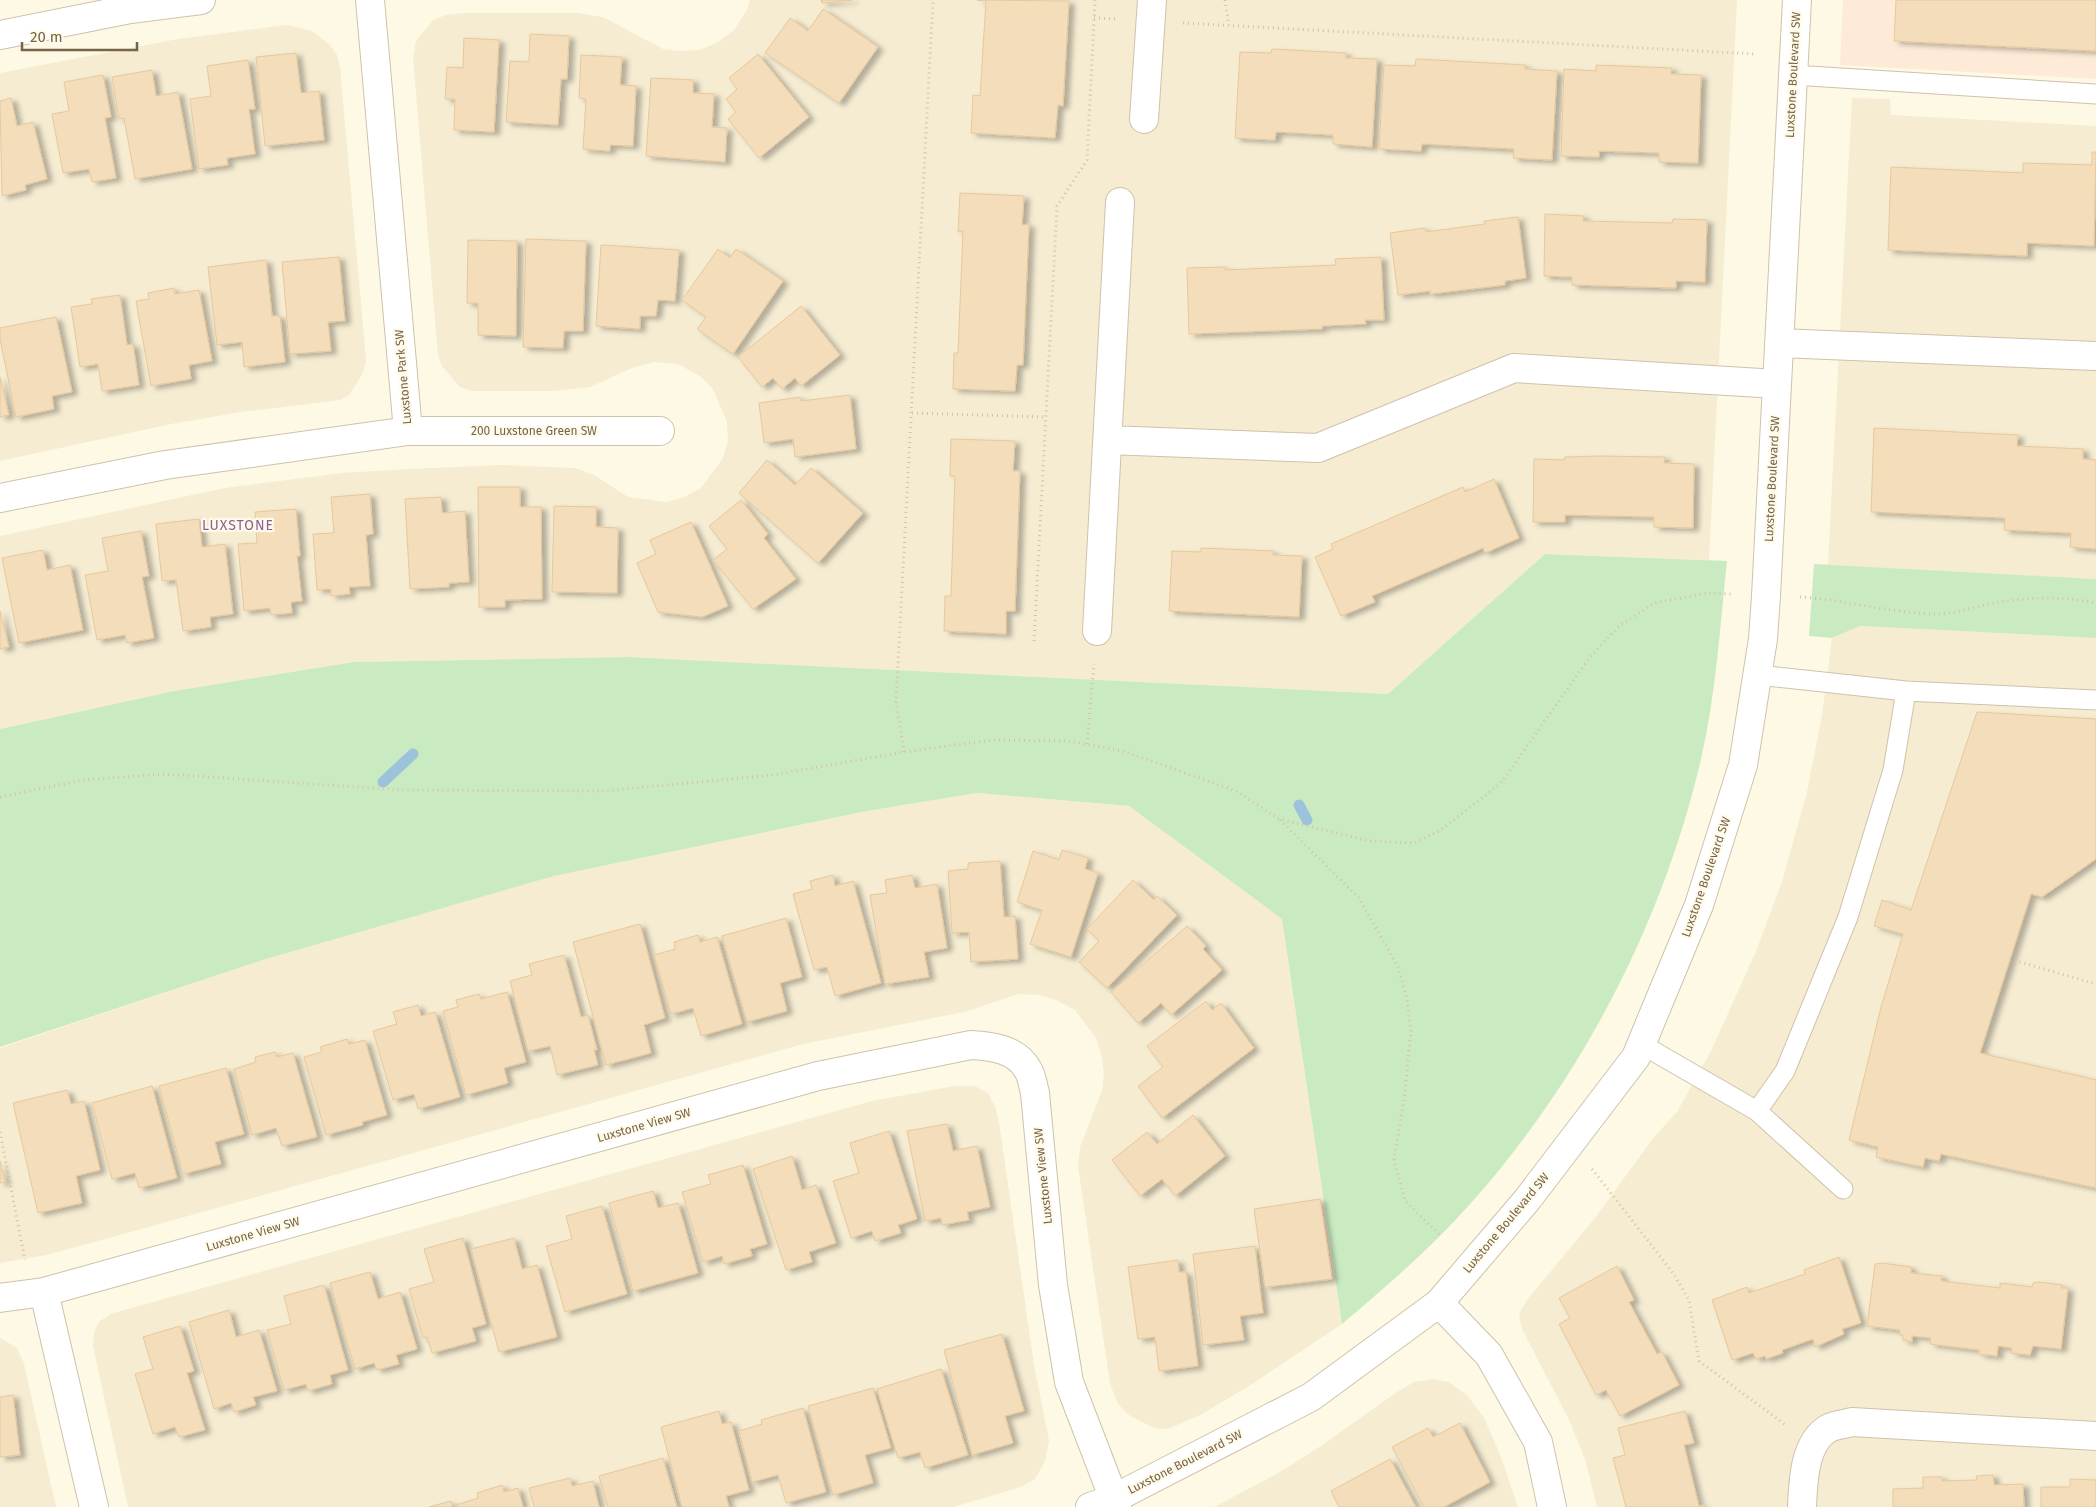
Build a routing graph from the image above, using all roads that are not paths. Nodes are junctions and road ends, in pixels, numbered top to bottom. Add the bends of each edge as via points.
1 (202, 0) edge
2 (370, 0) edge
3 (1797, 0) edge
4 (1151, 11) edge
5 (0, 35) edge
6 (1793, 75) junction
7 (2096, 94) edge
8 (1144, 119) dead end
9 (1120, 202) dead end
10 (1779, 342) junction
11 (2096, 356) edge
12 (1777, 384) junction
13 (408, 431) junction
14 (660, 431) dead end
15 (1108, 440) junction
16 (0, 498) edge
17 (1096, 631) dead end
18 (1758, 675) junction
19 (1906, 690) junction
20 (2096, 700) edge
21 (1642, 1044) junction
22 (1757, 1111) junction
23 (1843, 1189) dead end
24 (44, 1292) junction
25 (0, 1298) edge
26 (1439, 1303) junction
27 (2096, 1436) edge
28 (1107, 1504) edge
29 (94, 1507) edge
30 (1552, 1507) edge
31 (1802, 1507) edge

1 - 5 street via 130,9
2 - 13 street, Luxstone Park SW
3 - 6 street, Luxstone Boulevard SW
4 - 8 street
6 - 7 lane
6 - 10 street, Luxstone Boulevard SW
9 - 15 street
10 - 11 street
10 - 12 street, Luxstone Boulevard SW
12 - 15 street via 1514,368 1318,448
12 - 18 street, Luxstone Boulevard SW via 1766,596
13 - 14 street, 200 Luxstone Green SW
13 - 16 street, Luxstone Park SW via 165,465
15 - 17 street
18 - 19 lane
18 - 21 street, Luxstone Boulevard SW via 1740,774 1699,905
19 - 20 lane
19 - 22 lane via 1893,770 1848,917 1785,1071
21 - 22 lane
21 - 26 street, Luxstone Boulevard SW via 1636,1057 1528,1200
22 - 23 lane
24 - 25 street, Luxstone View SW
24 - 28 street, Luxstone View SW via 818,1076 971,1045 994,1046 1015,1056 1028,1070 1035,1093 1053,1286 1069,1382
24 - 29 street
26 - 28 street, Luxstone Boulevard SW via 1311,1397
26 - 30 street via 1489,1356 1538,1442
27 - 31 street via 1852,1422 1828,1428 1814,1444 1804,1475

